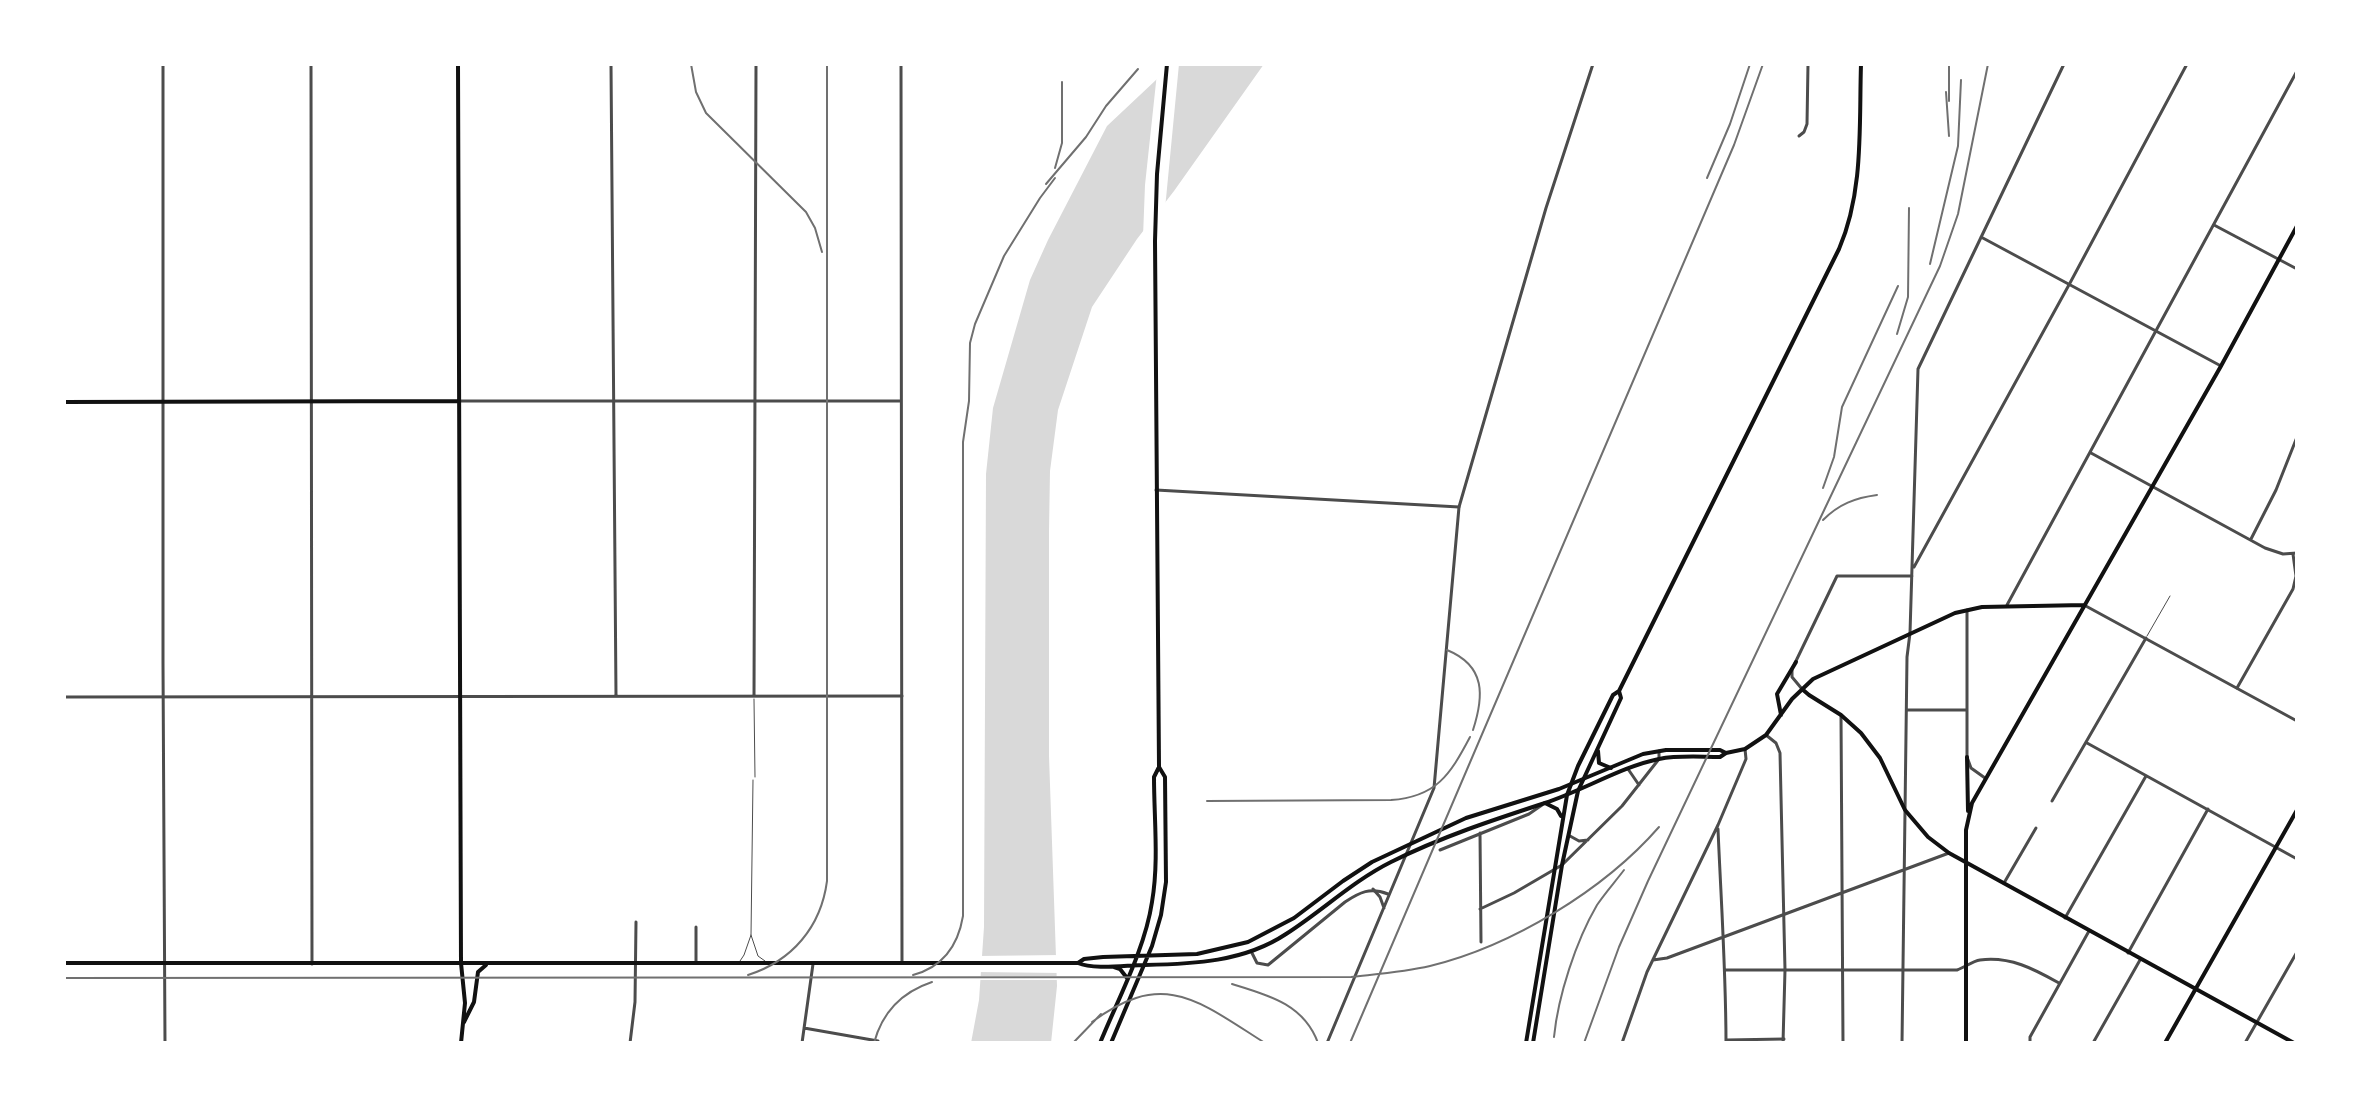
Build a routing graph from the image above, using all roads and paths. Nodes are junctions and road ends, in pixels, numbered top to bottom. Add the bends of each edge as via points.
1 (163, 64) edge
2 (311, 64) edge
3 (458, 64) edge
4 (611, 64) edge
5 (756, 64) edge
6 (901, 64) edge
7 (1167, 64) edge
8 (1593, 64) edge
9 (1808, 64) edge
10 (1861, 64) edge
11 (2064, 64) edge
12 (2187, 64) edge
13 (2297, 71) edge
14 (2290, 83) junction
15 (2297, 87) edge
16 (1799, 136) dead end
17 (2214, 225) junction
18 (2297, 226) edge
19 (1980, 236) junction
20 (2279, 260) junction
21 (2297, 269) edge
22 (2070, 283) junction
23 (2156, 331) junction
24 (2221, 366) junction
25 (164, 401) junction
26 (312, 401) junction
27 (459, 401) junction
28 (612, 401) junction
29 (756, 401) junction
30 (901, 401) junction
31 (64, 402) edge
32 (2297, 437) edge
33 (2091, 453) junction
34 (2152, 486) junction
35 (1156, 490) junction
36 (1459, 507) junction
37 (2250, 540) junction
38 (2295, 554) edge
39 (1912, 574) junction
40 (2170, 596) dead end
41 (2084, 605) junction
42 (2007, 606) junction
43 (1967, 610) junction
44 (1910, 633) junction
45 (2146, 638) junction
46 (1796, 662) junction
47 (2237, 688) junction
48 (1802, 689) junction
49 (1619, 691) junction
50 (163, 696) junction
51 (311, 696) junction
52 (616, 696) junction
53 (754, 696) junction
54 (902, 696) junction
55 (64, 697) edge
56 (460, 697) junction
57 (1906, 710) junction
58 (1967, 710) junction
59 (1781, 715) junction
60 (1841, 715) junction
61 (2297, 721) edge
62 (1766, 735) junction
63 (2087, 743) junction
64 (1599, 744) junction
65 (1745, 749) junction
66 (1659, 751) junction
67 (1726, 753) junction
68 (1967, 757) junction
69 (1659, 759) junction
70 (1159, 767) junction
71 (1611, 768) junction
72 (1628, 769) junction
73 (2146, 776) junction
74 (755, 777) dead end
75 (1985, 778) junction
76 (753, 780) dead end
77 (1582, 780) junction
78 (1570, 785) junction
79 (1639, 785) junction
80 (1578, 791) junction
81 (1567, 795) junction
82 (2052, 801) dead end
83 (1545, 803) junction
84 (2208, 809) junction
85 (1905, 810) junction
86 (2297, 810) edge
87 (1968, 814) junction
88 (1562, 820) junction
89 (1718, 825) junction
90 (2036, 828) dead end
91 (1480, 833) junction
92 (1568, 835) junction
93 (1588, 840) junction
94 (2276, 847) junction
95 (1440, 850) dead end
96 (1949, 853) junction
97 (2297, 859) edge
98 (1966, 863) junction
99 (1562, 865) junction
100 (1555, 869) junction
101 (1904, 870) junction
102 (2003, 884) junction
103 (1373, 889) junction
104 (1390, 894) junction
105 (1843, 894) junction
106 (1384, 908) junction
107 (1480, 909) junction
108 (1784, 914) junction
109 (2065, 918) junction
110 (636, 922) dead end
111 (696, 927) dead end
112 (2089, 931) junction
113 (751, 935) junction
114 (1722, 938) junction
115 (1481, 942) dead end
116 (1251, 951) junction
117 (2297, 952) edge
118 (2127, 953) junction
119 (1136, 956) junction
120 (1147, 956) junction
121 (1653, 960) junction
122 (2140, 960) junction
123 (64, 963) edge
124 (461, 963) junction
125 (636, 963) junction
126 (738, 963) junction
127 (902, 963) junction
128 (1078, 963) junction
129 (165, 964) junction
130 (312, 964) junction
131 (488, 964) junction
132 (696, 964) junction
133 (771, 964) junction
134 (813, 964) junction
135 (1111, 965) junction
136 (1132, 965) junction
137 (1142, 965) junction
138 (1967, 967) junction
139 (1726, 970) junction
140 (1785, 970) junction
141 (1844, 970) junction
142 (1903, 970) junction
143 (1127, 978) junction
144 (2059, 983) junction
145 (2194, 990) junction
146 (2256, 1023) junction
147 (463, 1024) junction
148 (804, 1028) junction
149 (878, 1041) edge
150 (1726, 1041) edge
151 (1784, 1041) edge
152 (165, 1043) edge
153 (461, 1043) edge
154 (630, 1043) edge
155 (802, 1043) edge
156 (1100, 1043) edge
157 (1111, 1043) edge
158 (1327, 1043) edge
159 (1526, 1043) edge
160 (1533, 1043) edge
161 (1622, 1043) edge
162 (1843, 1043) edge
163 (1902, 1043) edge
164 (1966, 1043) edge
165 (2030, 1043) edge
166 (2093, 1043) edge
167 (2165, 1043) edge
168 (2245, 1043) edge
169 (2294, 1043) edge

1 - 25 street
2 - 26 street
3 - 27 main road
4 - 28 street
5 - 29 street
6 - 30 street
7 - 35 main road via 1155,225
8 - 36 street
9 - 16 street via 1807,124
10 - 49 main road via 1857,179 1844,237
11 - 19 street
12 - 22 street
13 - 14 street
14 - 15 street
14 - 17 street
17 - 20 street
17 - 23 street
18 - 20 main road
19 - 22 street
19 - 39 street via 1918,369
20 - 21 street
20 - 24 main road
22 - 23 street
22 - 39 street
23 - 24 street
23 - 33 street
24 - 34 main road
25 - 26 main road
25 - 31 main road
25 - 50 street
26 - 27 main road
26 - 51 street
27 - 28 street
27 - 56 main road
28 - 29 street
28 - 52 street
29 - 30 street
29 - 53 street
30 - 54 street
32 - 37 street
33 - 34 street
33 - 42 street
34 - 37 street
34 - 41 main road
35 - 36 street
35 - 70 main road
36 - 104 street via 1436,778
37 - 38 street
38 - 47 street via 2293,589
39 - 44 street
39 - 46 street via 1837,576
40 - 45 lane
41 - 42 main road
41 - 45 street
41 - 75 main road
42 - 43 main road
43 - 44 main road
43 - 58 street
44 - 48 main road
44 - 57 street
45 - 47 street
45 - 63 street
46 - 48 street via 1791,675
46 - 59 main road via 1777,694
47 - 61 street
48 - 59 main road
48 - 60 main road
49 - 64 main road via 1621,698
49 - 78 main road
50 - 51 street
50 - 55 street
50 - 129 street
51 - 56 street
51 - 130 street
52 - 53 street
52 - 56 street
53 - 54 street
53 - 74 lane
54 - 127 street
56 - 124 main road
57 - 58 street
57 - 85 street
58 - 68 street
59 - 62 main road
60 - 85 main road via 1875,750
60 - 105 street
62 - 65 main road
62 - 108 street via 1780,753
63 - 73 street
63 - 82 street
64 - 71 main road via 1599,763
64 - 77 main road
65 - 67 main road
65 - 89 street via 1746,759
66 - 67 main road
66 - 69 street
66 - 71 main road
67 - 69 main road
68 - 75 street via 1971,768
68 - 87 main road
69 - 72 main road
69 - 79 street
70 - 119 main road via 1154,777 1153,900
70 - 120 main road via 1165,777 1166,882
71 - 77 main road
72 - 79 street
72 - 80 main road
73 - 84 street
73 - 109 street
75 - 87 main road
76 - 113 lane
77 - 78 main road
77 - 80 main road
78 - 81 main road
78 - 120 main road via 1466,818 1393,851 1256,939 1197,954
79 - 93 street
80 - 81 main road
80 - 92 main road
81 - 83 main road
81 - 88 main road
83 - 88 main road via 1557,809
83 - 91 street
83 - 116 main road via 1460,831 1391,862 1283,937
84 - 94 street
84 - 118 street
85 - 96 main road
85 - 101 street
86 - 94 main road
87 - 98 main road
88 - 100 main road
89 - 114 street
89 - 121 street
90 - 102 street
91 - 95 street
91 - 107 street
92 - 93 street
92 - 99 main road
93 - 99 street
94 - 97 street
94 - 145 main road
96 - 98 main road
96 - 101 street
98 - 102 main road
98 - 138 main road
99 - 100 street
99 - 160 main road
100 - 107 street
100 - 159 main road
101 - 105 street
101 - 142 street
102 - 109 main road
103 - 104 street
103 - 106 street
103 - 116 street via 1345,902 1268,965 1258,964
104 - 106 street
105 - 108 street
105 - 141 street
106 - 158 street
107 - 115 street
108 - 114 street
108 - 140 street
109 - 112 main road
110 - 125 street
111 - 132 street
112 - 118 main road
112 - 144 street
113 - 126 lane
113 - 133 lane via 758,956
114 - 121 street
114 - 139 street
116 - 137 main road via 1197,964
117 - 146 street
118 - 122 main road
119 - 120 main road
119 - 128 main road
119 - 136 main road
120 - 137 main road
121 - 161 street
122 - 145 main road
122 - 166 street
123 - 129 main road
124 - 130 main road
124 - 131 main road
124 - 147 main road
125 - 131 main road
125 - 132 main road
125 - 154 street
126 - 132 main road
126 - 133 main road
127 - 128 main road
127 - 134 main road
128 - 135 main road
129 - 130 main road
129 - 152 street
131 - 147 main road via 478,972 474,1002
133 - 134 main road
134 - 148 street
135 - 136 main road
135 - 143 main road
136 - 137 main road
136 - 143 main road
137 - 157 main road
138 - 142 street
138 - 144 street via 1977,960 2019,963
138 - 164 main road
139 - 140 street
139 - 150 street
140 - 141 street
140 - 151 street
141 - 142 street
141 - 162 street
142 - 163 street
143 - 156 main road
144 - 165 street
145 - 146 main road
145 - 167 main road
146 - 168 street
146 - 169 main road
147 - 153 main road
148 - 149 street
148 - 155 street
150 - 151 street

